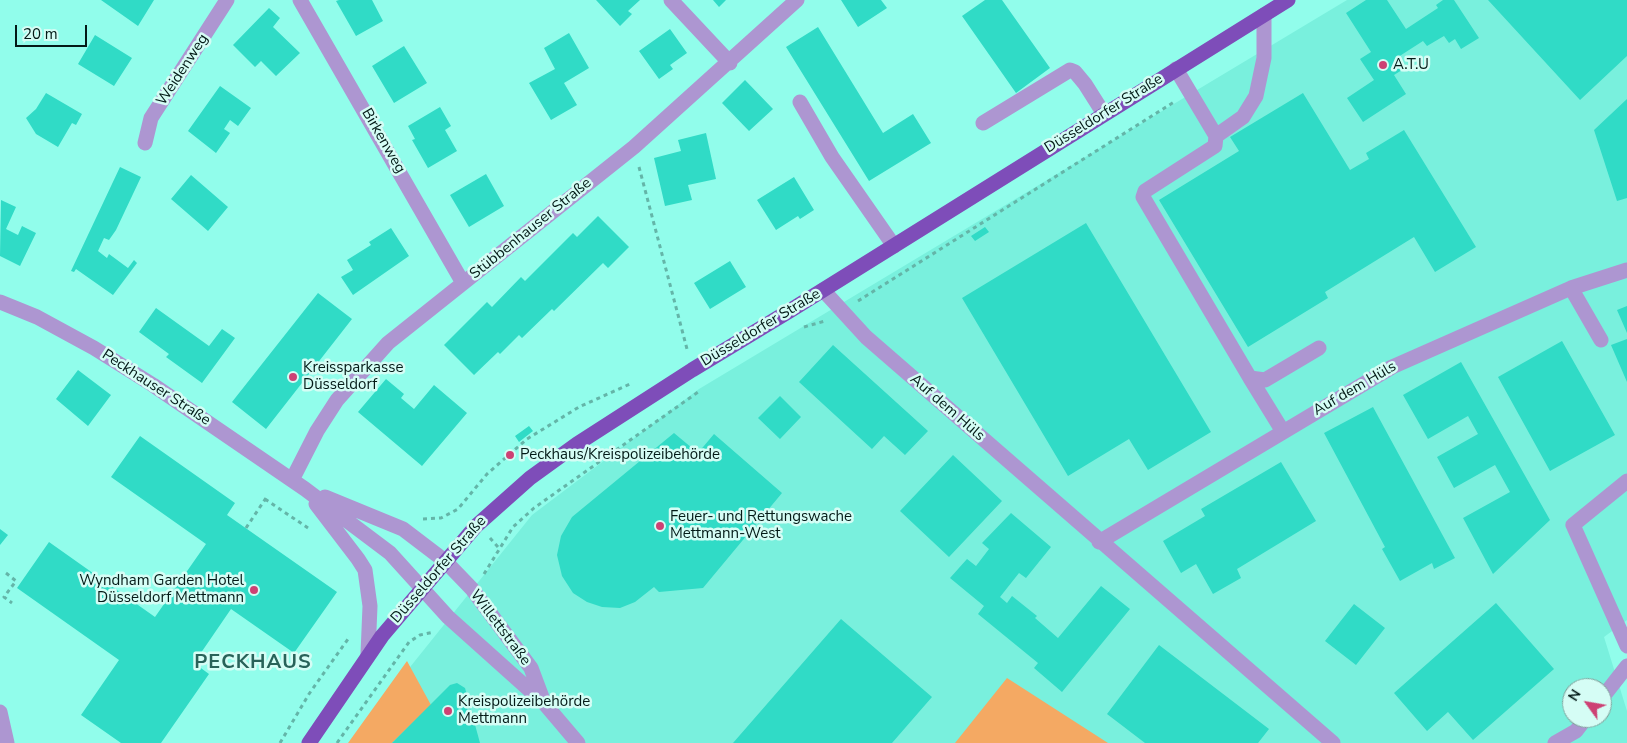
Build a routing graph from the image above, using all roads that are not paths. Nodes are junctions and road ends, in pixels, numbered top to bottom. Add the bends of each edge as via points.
1 (227, 0) edge
2 (300, 0) edge
3 (671, 0) edge
4 (797, 0) edge
5 (1288, 0) edge
6 (1264, 14) junction
7 (730, 63) junction
8 (1176, 69) junction
9 (800, 102) dead end
10 (1104, 114) junction
11 (983, 123) dead end
12 (1216, 136) junction
13 (145, 143) dead end
14 (894, 246) junction
15 (1627, 270) edge
16 (464, 283) junction
17 (1571, 288) junction
18 (823, 290) junction
19 (0, 302) edge
20 (1602, 340) dead end
21 (1318, 348) dead end
22 (1250, 378) junction
23 (1282, 430) junction
24 (292, 480) junction
25 (1627, 481) edge
26 (305, 489) junction
27 (1099, 542) junction
28 (446, 561) junction
29 (423, 588) junction
30 (1626, 640) edge
31 (368, 654) junction
32 (1627, 666) edge
33 (1612, 685) edge
34 (544, 702) junction
35 (0, 712) edge
36 (1578, 728) edge
37 (6, 743) edge
38 (309, 743) edge
39 (578, 743) edge
40 (1333, 743) edge
41 (1554, 743) edge

1 - 13 street, Weidenweg via 151,118
2 - 16 street, Birkenweg
3 - 7 street
4 - 7 street, Stübbenhauser Straße
5 - 6 main road, Düsseldorfer Straße
6 - 8 main road, Düsseldorfer Straße
6 - 12 street via 1264,58 1256,96 1243,117
7 - 16 street, Stübbenhauser Straße via 634,147
8 - 10 main road, Düsseldorfer Straße
8 - 12 street
9 - 14 street via 832,157
10 - 11 street via 1085,84 1070,70
10 - 14 main road, Düsseldorfer Straße
12 - 22 street via 1215,146 1207,153 1146,191 1143,197
14 - 18 main road, Düsseldorfer Straße
15 - 17 street, Auf dem Hüls
16 - 24 street, Stübbenhauser Straße via 388,343 337,400 317,430
17 - 20 street
17 - 23 street, Auf dem Hüls via 1392,367
18 - 27 street, Auf dem Hüls via 866,337
18 - 28 main road, Düsseldorfer Straße via 577,444 530,478 488,515
19 - 24 street, Peckhauser Straße via 37,317 94,348
21 - 22 street via 1265,380
22 - 23 street
23 - 27 street, Auf dem Hüls
24 - 26 street, Peckhauser Straße
25 - 30 street via 1573,525
26 - 28 street, Peckhauser Straße via 403,529
26 - 29 street, Peckhauser Straße via 390,553
26 - 31 street via 364,570 370,606
27 - 40 street, Auf dem Hüls
28 - 29 main road, Düsseldorfer Straße
28 - 34 street, Willettstraße via 472,589 531,668
29 - 31 main road, Düsseldorfer Straße
29 - 34 street, Willettstraße via 448,618
31 - 38 main road, Düsseldorfer Straße
32 - 33 street
34 - 39 street, Willettstraße
35 - 37 street
36 - 41 street

